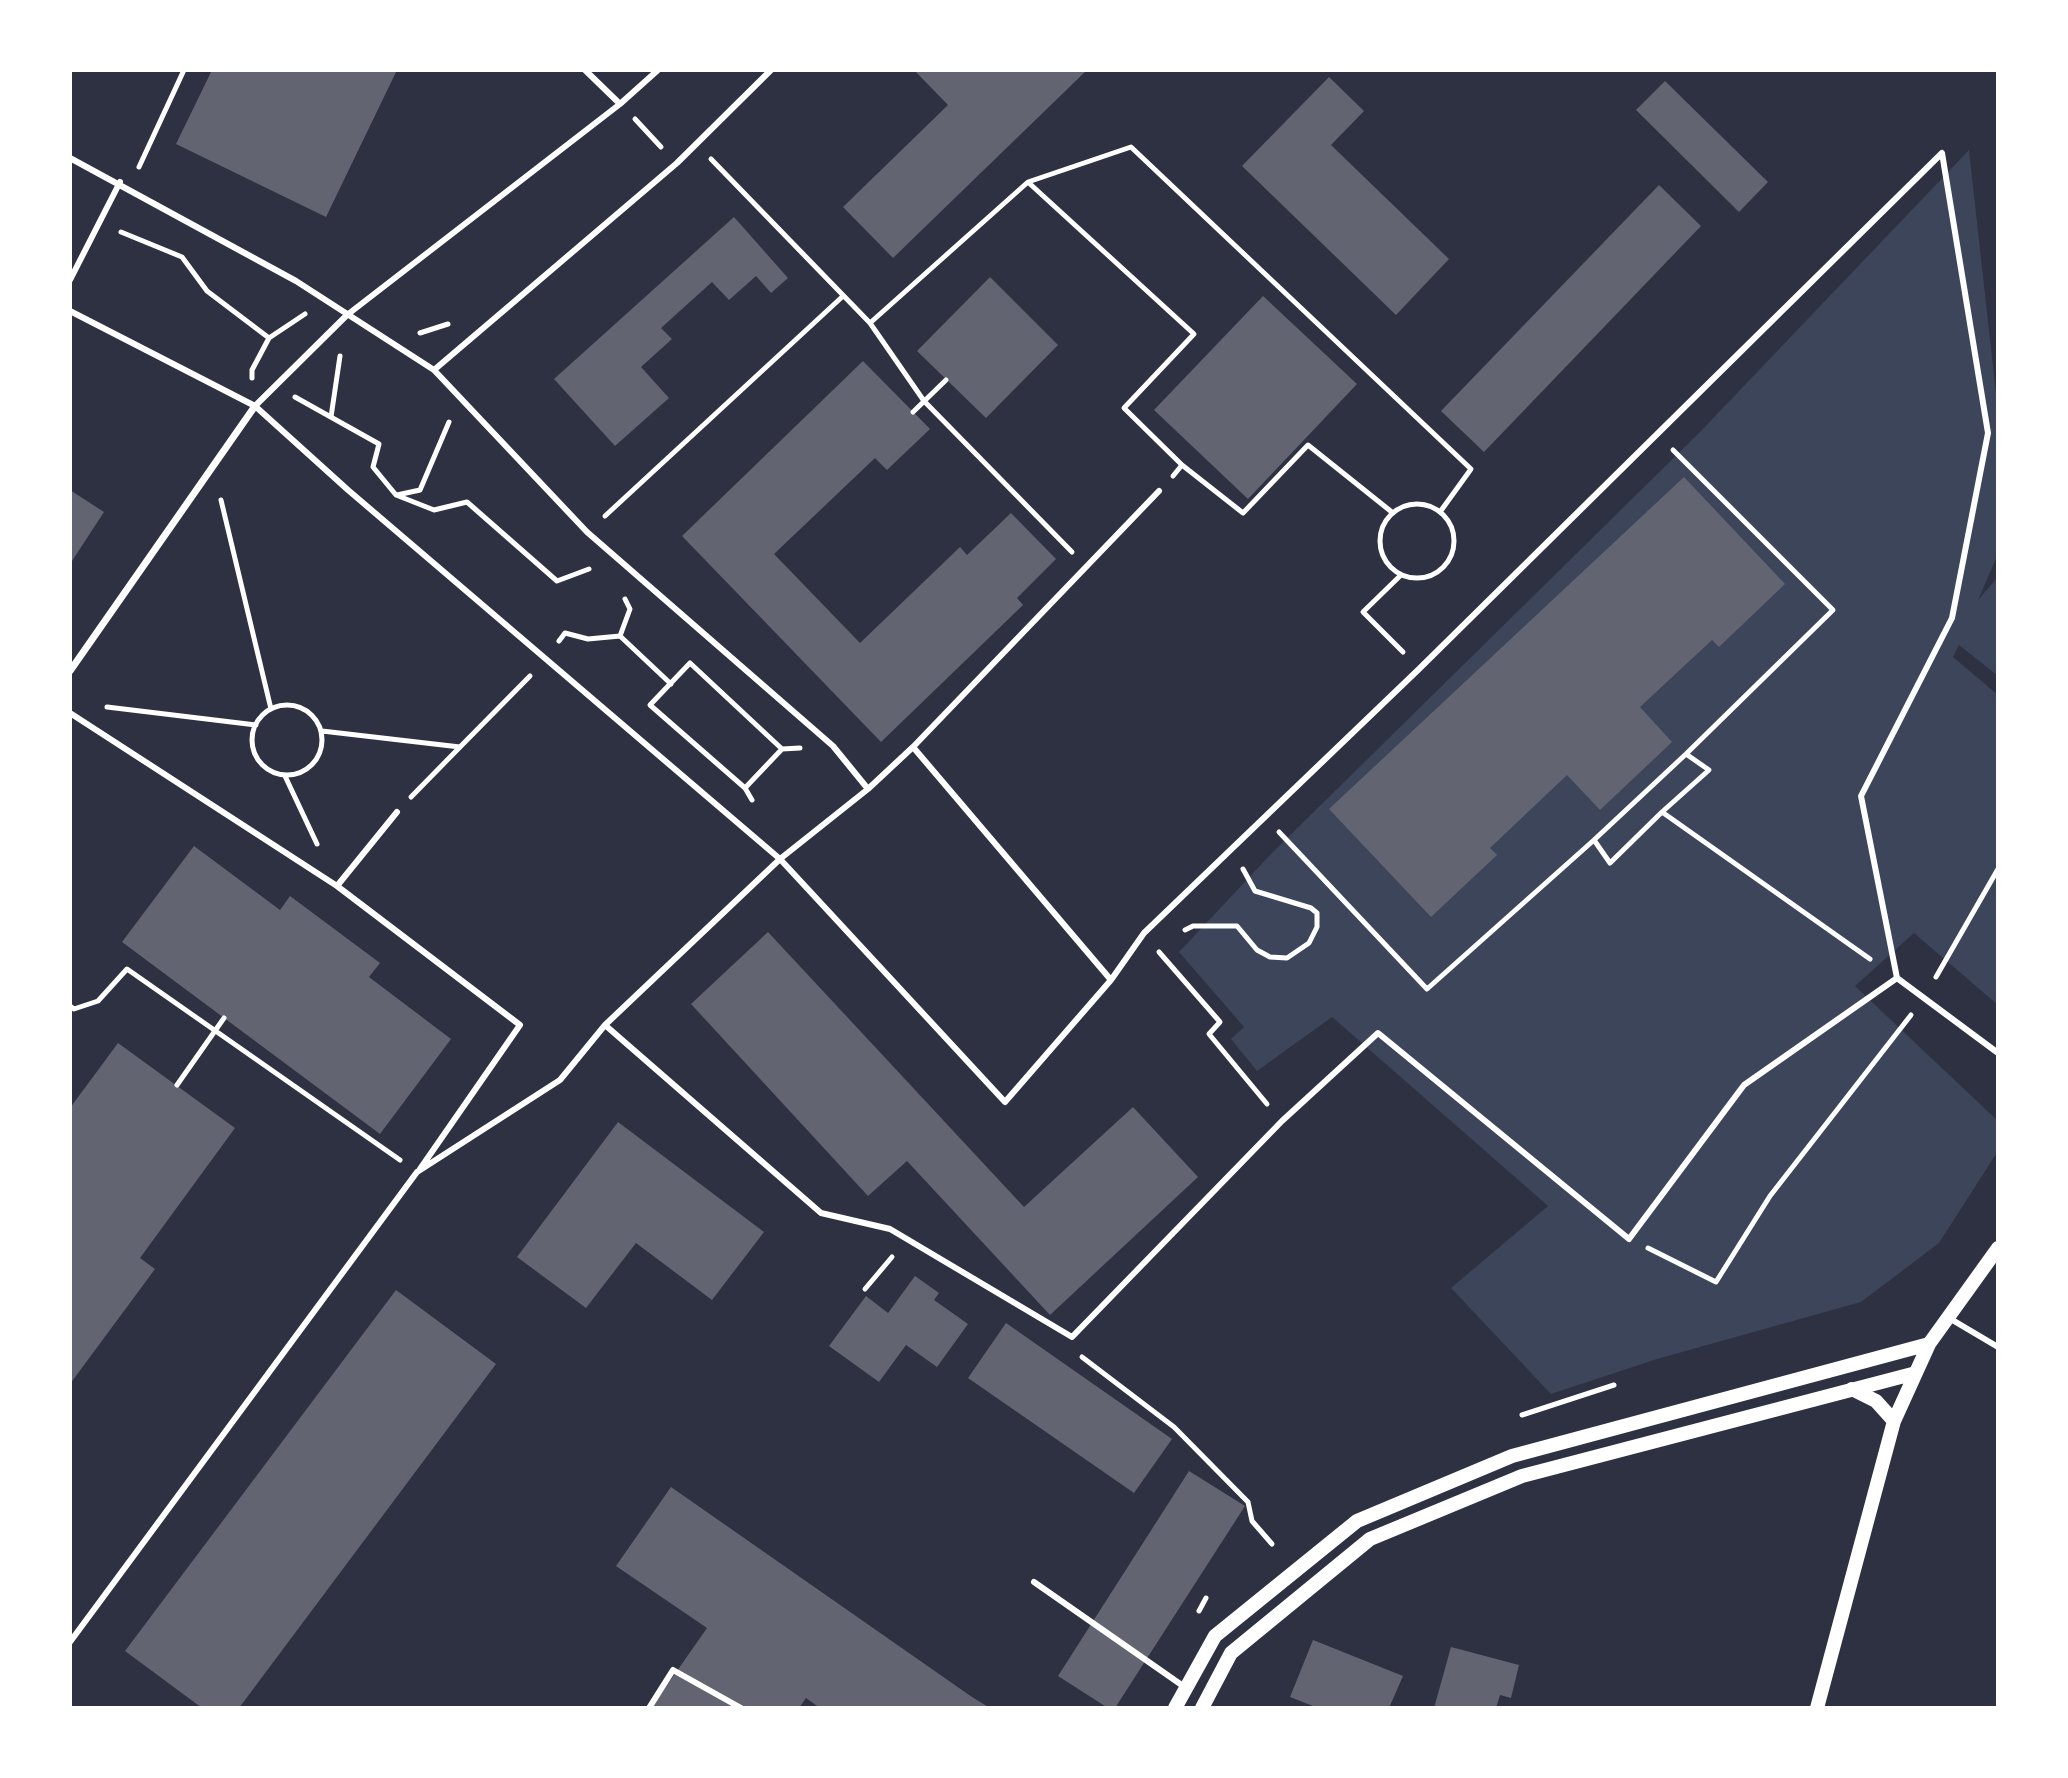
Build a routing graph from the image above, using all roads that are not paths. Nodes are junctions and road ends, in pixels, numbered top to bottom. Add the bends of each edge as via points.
1 (585, 70) edge
2 (658, 70) edge
3 (771, 70) edge
4 (620, 104) junction
5 (70, 158) edge
6 (120, 182) junction
7 (70, 280) edge
8 (70, 311) edge
9 (347, 315) junction
10 (434, 370) junction
11 (255, 406) junction
12 (1159, 491) road end
13 (70, 671) edge
14 (70, 713) edge
15 (913, 747) junction
16 (868, 789) junction
17 (397, 812) road end
18 (780, 859) junction
19 (337, 886) junction
20 (1897, 978) junction
21 (1111, 980) junction
22 (605, 1025) junction
23 (1998, 1053) edge
24 (417, 1172) junction
25 (1998, 1248) edge
26 (1948, 1318) junction
27 (1929, 1344) junction
28 (1998, 1347) edge
29 (1916, 1373) junction
30 (1852, 1389) junction
31 (1894, 1421) junction
32 (1034, 1582) dead end
33 (70, 1642) edge
34 (1186, 1688) junction
35 (649, 1708) edge
36 (741, 1708) edge
37 (1175, 1708) edge
38 (1202, 1708) edge
39 (1817, 1708) edge

1 - 4 lane
2 - 4 lane
3 - 10 lane via 677,163
4 - 9 lane
5 - 6 lane
6 - 7 lane
6 - 9 lane
8 - 11 lane
9 - 10 lane
9 - 11 lane
10 - 16 lane via 587,532 833,746
11 - 13 street
11 - 18 lane
12 - 15 lane
14 - 19 lane
15 - 16 lane
15 - 21 lane
16 - 18 lane
17 - 19 lane
18 - 21 lane via 1005,1102
18 - 22 lane
19 - 24 lane via 520,1025
20 - 21 lane via 1861,796 1952,618 1988,433 1942,153 1144,933
20 - 22 lane via 1744,1085 1629,1239 1378,1033 1282,1121 1072,1337 890,1229 821,1213
20 - 23 lane
22 - 24 lane via 560,1080
24 - 33 lane
25 - 26 street
26 - 27 street
26 - 28 lane
27 - 29 street
27 - 34 street via 1512,1456 1357,1521 1215,1636
29 - 30 street
29 - 31 street
30 - 31 street via 1876,1401
30 - 38 street via 1522,1476 1370,1539 1231,1653
31 - 39 street
32 - 34 lane
34 - 37 street
35 - 36 lane via 673,1670

